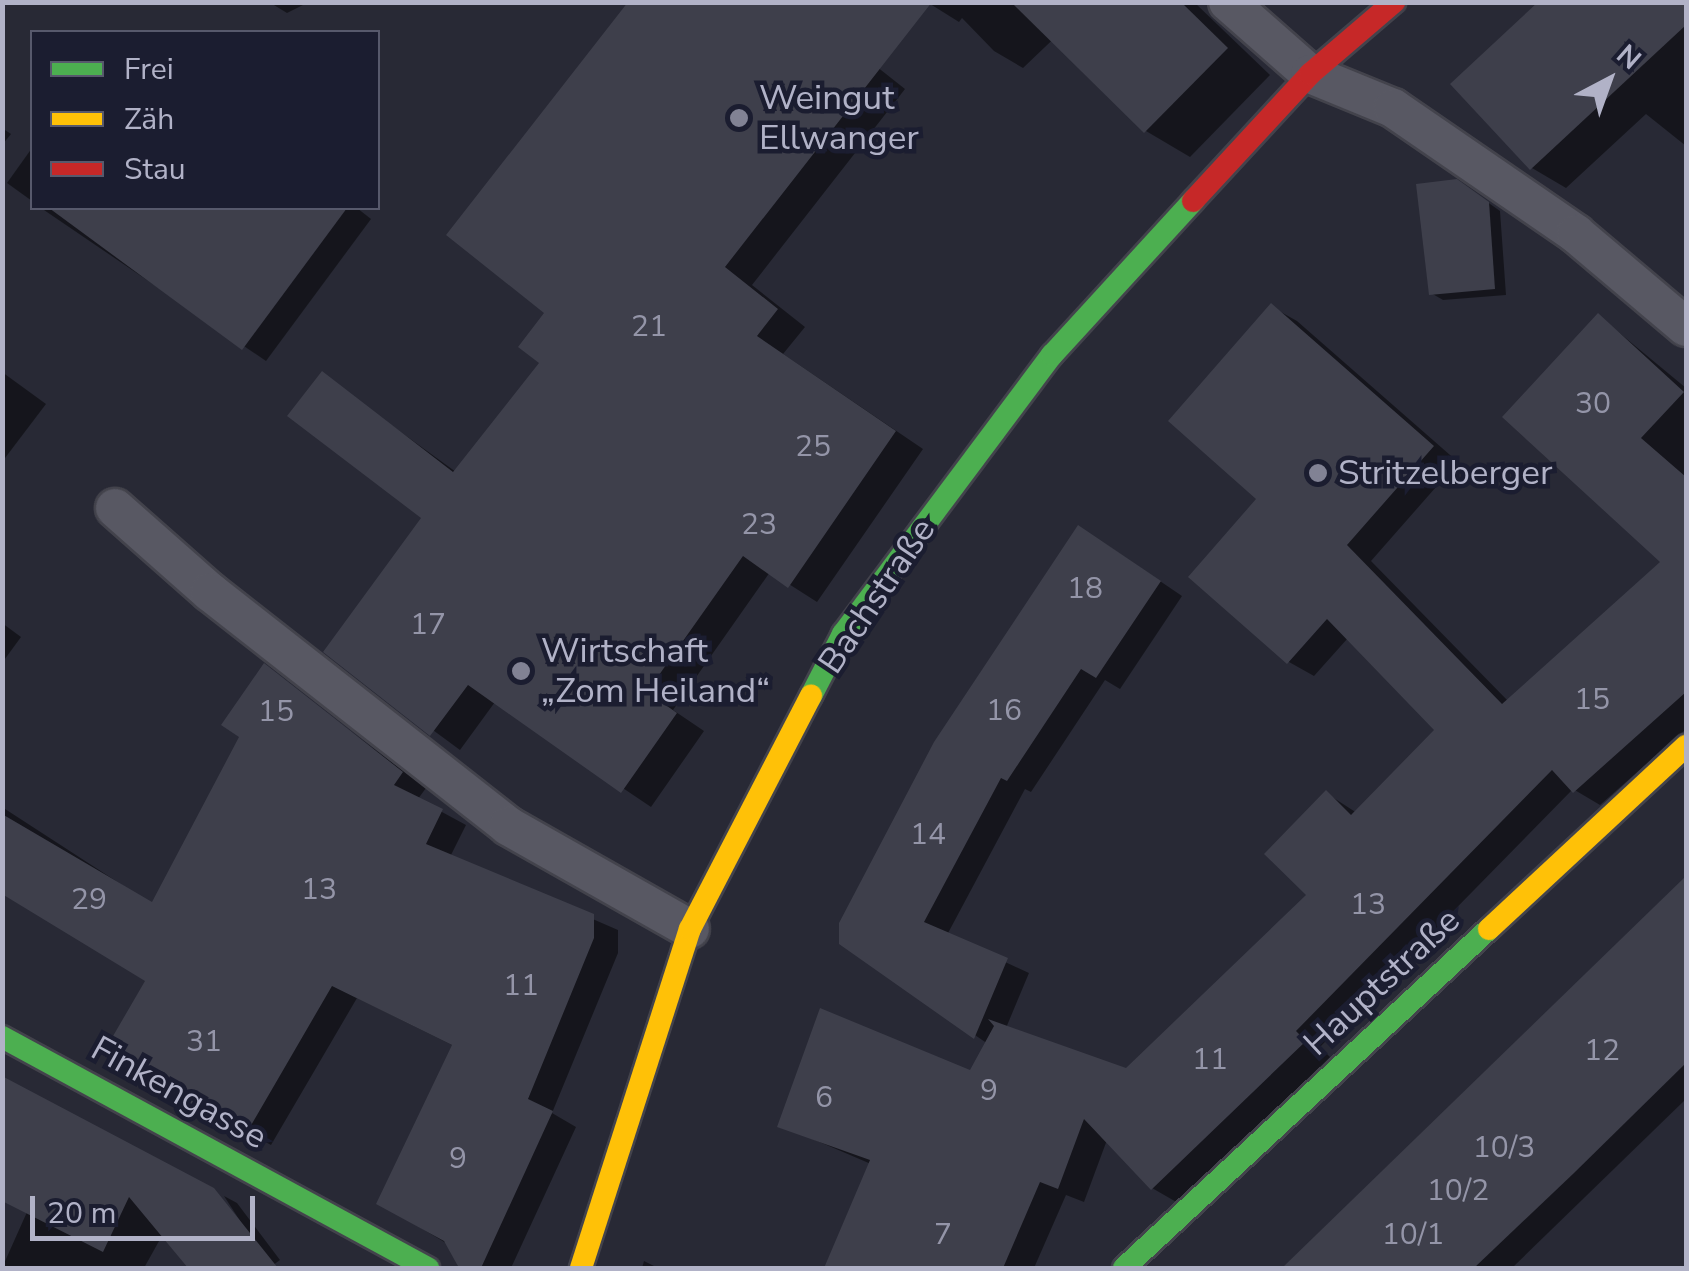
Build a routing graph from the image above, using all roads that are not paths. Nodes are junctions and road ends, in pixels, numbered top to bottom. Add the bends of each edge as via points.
1 (1228, 2) edge
2 (1394, 2) edge
3 (1310, 74) junction
4 (1686, 328) edge
5 (114, 508) dead end
6 (1686, 746) edge
7 (690, 929) junction
8 (2, 1037) edge
9 (428, 1268) edge
10 (582, 1268) edge
11 (1124, 1268) edge

1 - 3 lane
2 - 3 main road, Bachstraße
3 - 4 lane via 1393,108 1576,234
3 - 7 main road, Bachstraße via 1052,355 843,634
5 - 7 lane via 210,592 508,826
6 - 11 main road, Hauptstraße
7 - 10 main road, Bachstraße
8 - 9 main road, Finkengasse

